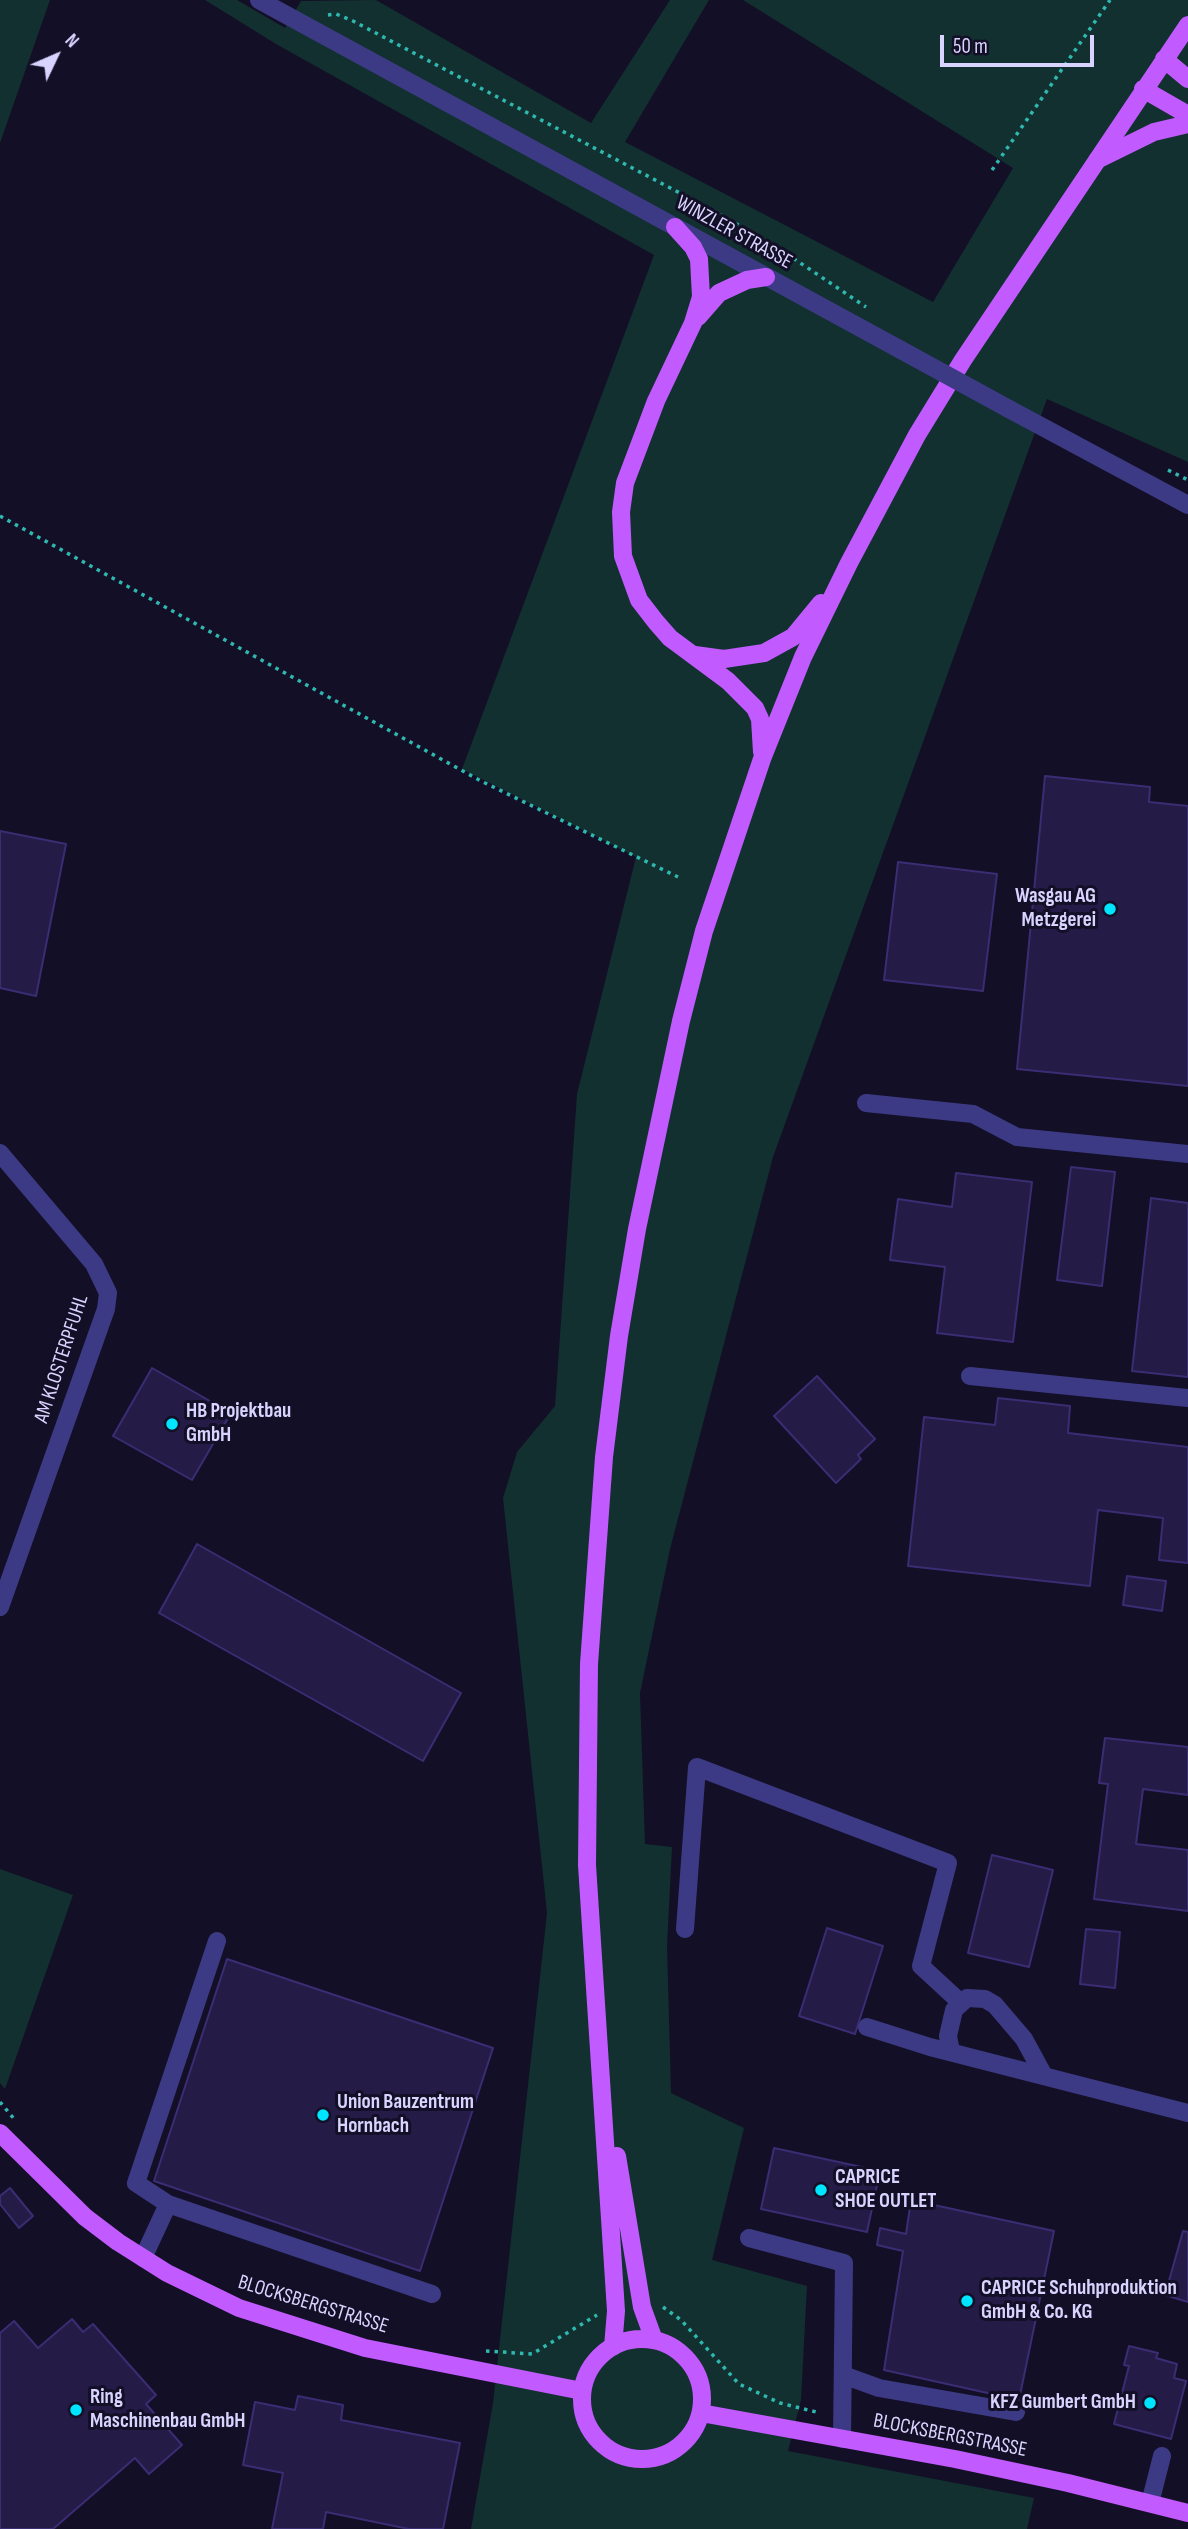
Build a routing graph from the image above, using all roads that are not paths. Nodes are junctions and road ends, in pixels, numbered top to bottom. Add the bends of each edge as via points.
1 (259, 0) edge
2 (1188, 24) edge
3 (1164, 59) junction
4 (1188, 79) edge
5 (1143, 89) junction
6 (1188, 116) edge
7 (1188, 124) edge
8 (1094, 162) junction
9 (675, 227) junction
10 (766, 277) junction
11 (693, 323) junction
12 (1188, 505) edge
13 (849, 563) junction
14 (685, 651) junction
15 (762, 759) junction
16 (866, 1103) dead end
17 (0, 1153) edge
18 (1188, 1154) edge
19 (970, 1376) dead end
20 (1188, 1398) edge
21 (0, 1607) edge
22 (685, 1929) dead end
23 (218, 1941) dead end
24 (960, 2002) junction
25 (867, 2027) dead end
26 (951, 2052) junction
27 (601, 2062) junction
28 (1043, 2074) junction
29 (1188, 2113) edge
30 (0, 2133) edge
31 (168, 2204) junction
32 (749, 2238) dead end
33 (143, 2258) junction
34 (432, 2294) dead end
35 (654, 2340) junction
36 (613, 2347) junction
37 (843, 2375) junction
38 (582, 2391) junction
39 (1016, 2412) dead end
40 (701, 2413) junction
41 (842, 2439) junction
42 (1162, 2456) dead end
43 (1150, 2503) junction
44 (1188, 2513) edge

1 - 9 street, WINZLER STRASSE
2 - 3 main road
3 - 4 main road
3 - 5 main road
5 - 6 main road
5 - 8 main road
7 - 8 main road via 1154,132
8 - 13 main road via 916,435
9 - 10 street, WINZLER STRASSE
9 - 11 main road via 699,259 701,297
10 - 11 main road via 719,293
10 - 12 street, WINZLER STRASSE, bridge
11 - 14 main road via 637,446 621,512 623,556 639,600
13 - 14 main road via 803,627 779,647 724,659
13 - 15 main road via 803,657
14 - 15 main road via 728,681 755,708
15 - 27 main road via 704,931 678,1033 637,1229 605,1443 589,1664 587,1774 587,1865
16 - 18 street via 973,1114 1017,1137
17 - 21 street, AM KLOSTERPFUHL via 94,1265 108,1293
19 - 20 street
22 - 24 street via 697,1768 948,1863 920,1966
23 - 31 street via 136,2183
24 - 26 street via 949,2022
24 - 28 street via 976,1997 995,2004 1024,2039
25 - 26 street
26 - 28 street
27 - 35 main road via 642,2307
27 - 36 main road via 616,2311
28 - 29 street
30 - 33 main road, BLOCKSBERGSTRASSE via 85,2217
31 - 33 street
31 - 34 street
32 - 37 street via 844,2263
33 - 38 main road, BLOCKSBERGSTRASSE via 205,2292 278,2323 365,2348
35 - 36 main road via 633,2340
35 - 40 main road via 682,2355 692,2367 702,2397
36 - 38 main road via 598,2358
37 - 39 street via 878,2388
37 - 41 street
38 - 40 main road via 590,2430 604,2446 641,2460 661,2457 679,2447 693,2432
40 - 41 main road, BLOCKSBERGSTRASSE
41 - 43 main road, BLOCKSBERGSTRASSE
42 - 43 street
43 - 44 main road, BLOCKSBERGSTRASSE

